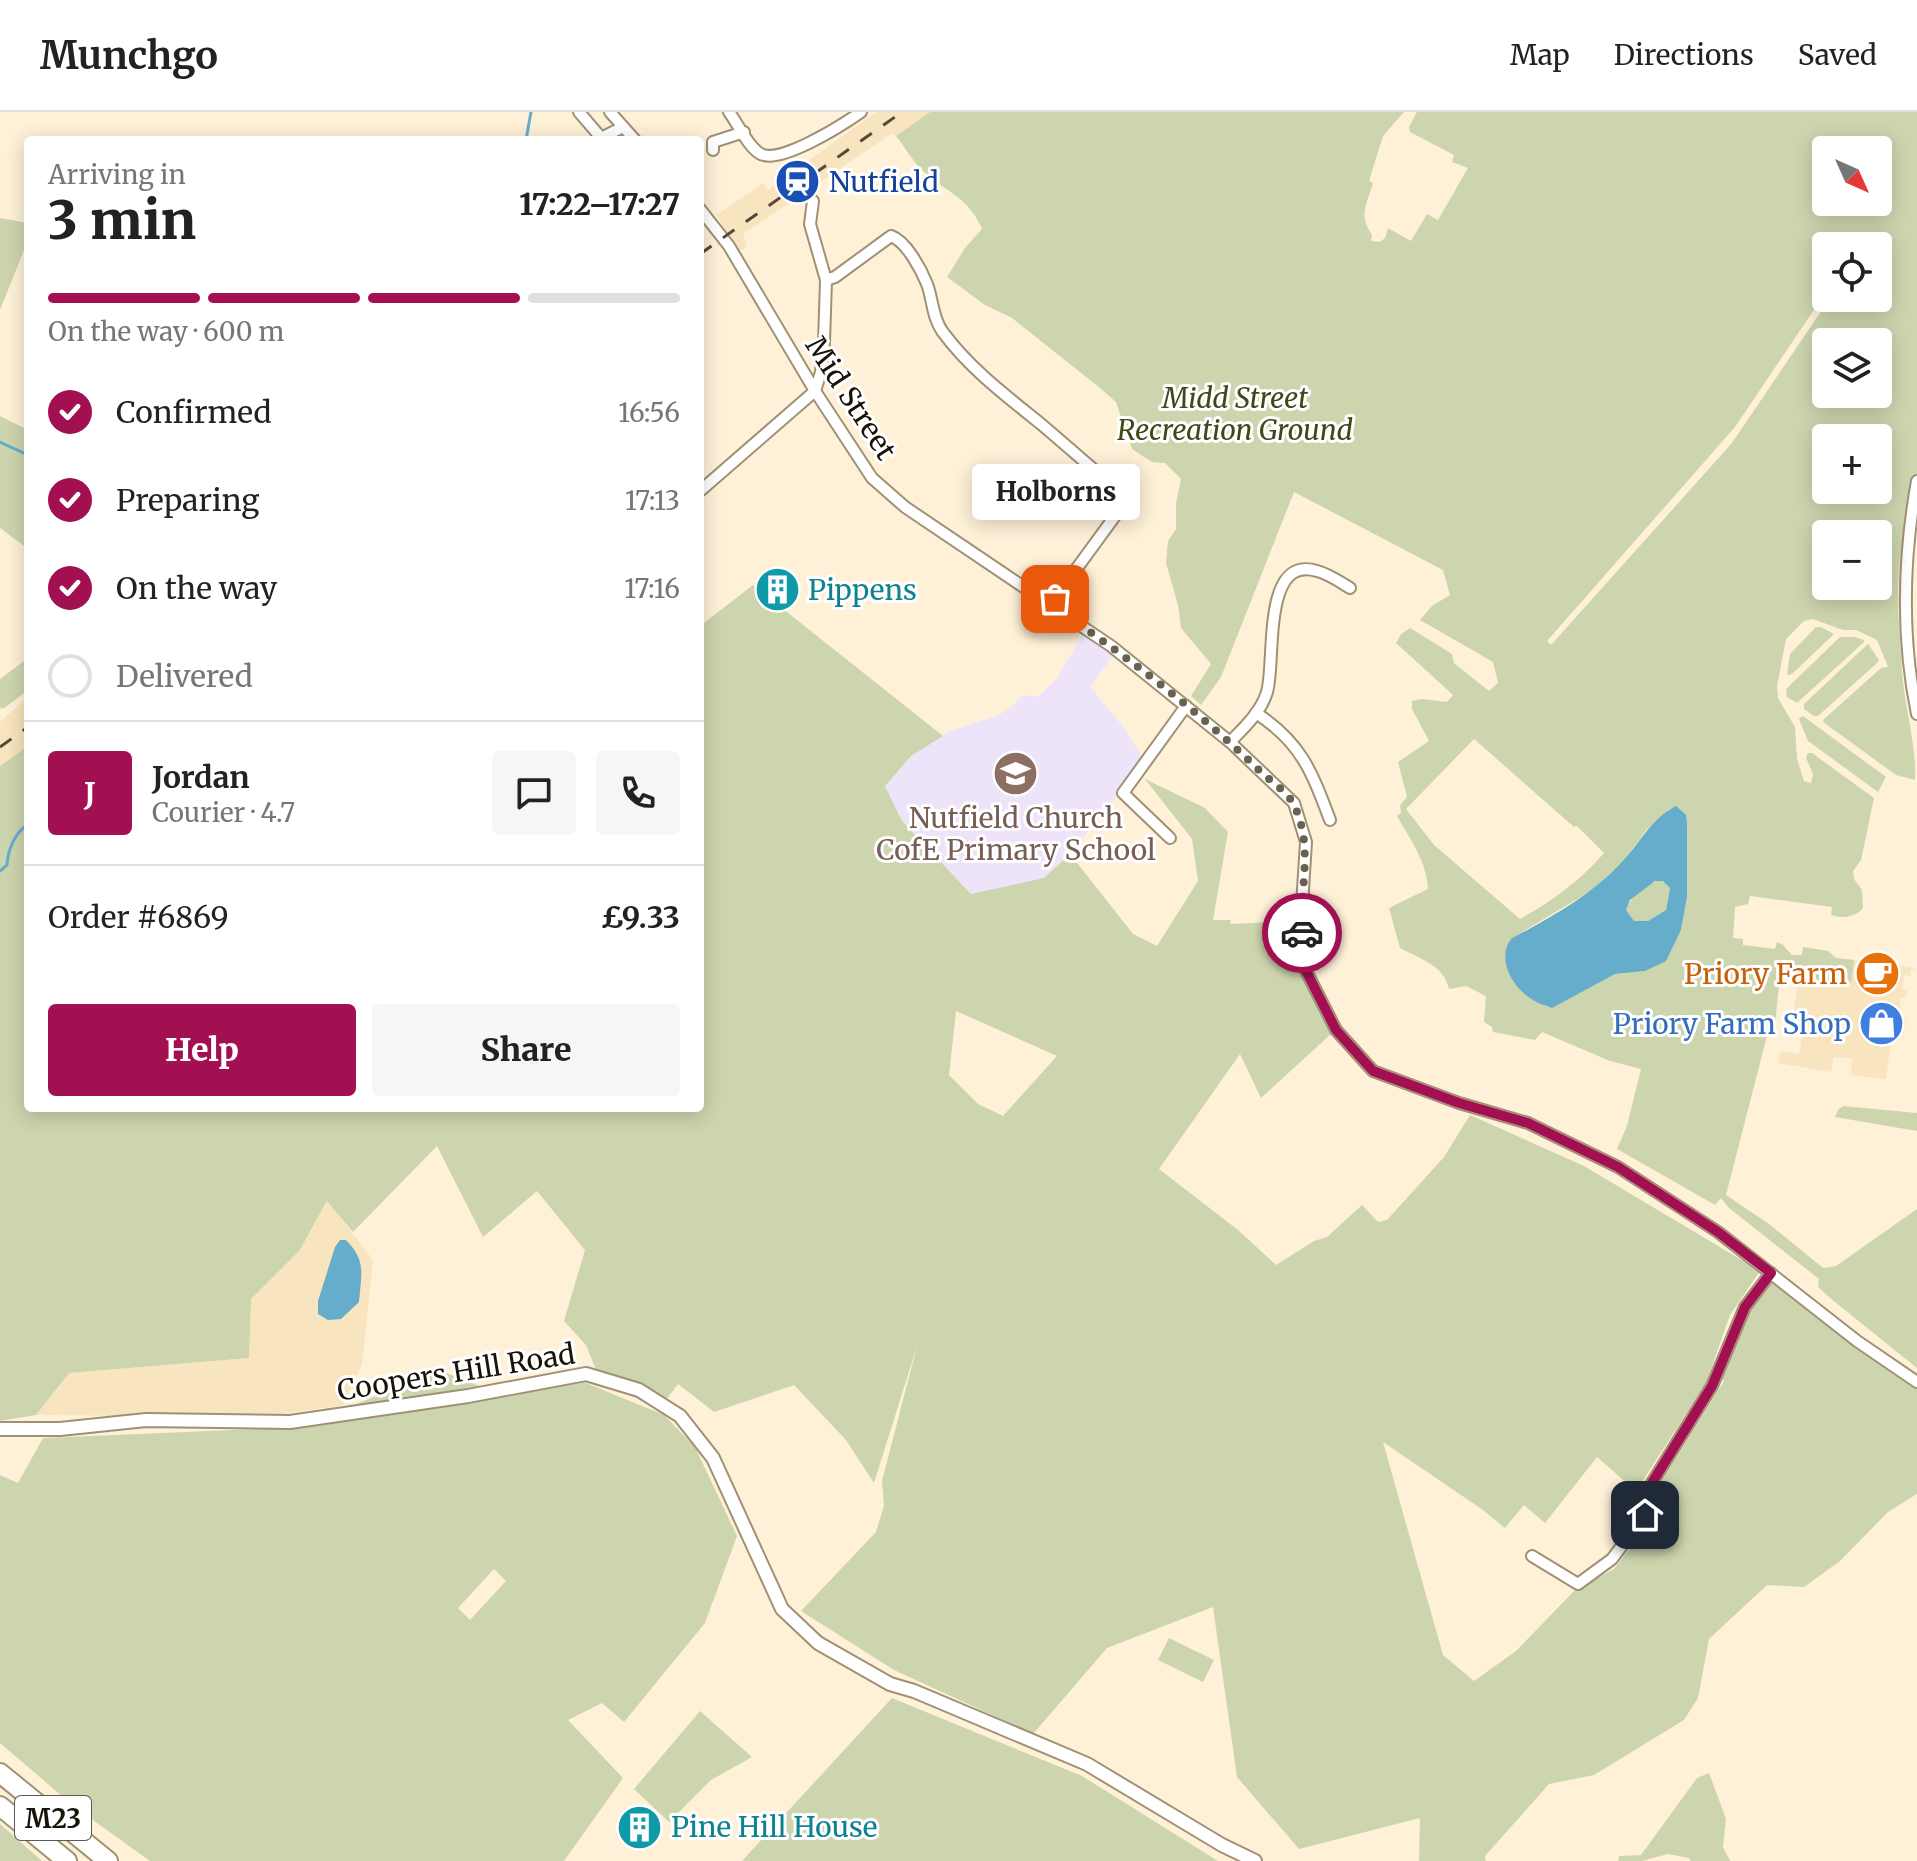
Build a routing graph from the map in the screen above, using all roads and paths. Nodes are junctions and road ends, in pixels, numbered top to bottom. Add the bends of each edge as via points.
1 (579, 112) edge
2 (610, 112) edge
3 (729, 112) edge
4 (861, 112) edge
5 (623, 127) junction
6 (744, 132) junction
7 (599, 136) edge
8 (607, 136) edge
9 (631, 136) edge
10 (713, 150) dead end
11 (813, 201) dead end
12 (704, 214) edge
13 (826, 280) junction
14 (815, 391) junction
15 (1917, 481) edge
16 (704, 488) edge
17 (1350, 588) dead end
18 (1050, 605) junction
19 (1186, 706) junction
20 (1256, 713) junction
21 (1917, 714) edge
22 (1230, 742) junction
23 (1330, 820) dead end
24 (1170, 838) dead end
25 (1771, 1273) junction
26 (1917, 1382) edge
27 (0, 1429) edge
28 (1532, 1556) dead end
29 (0, 1773) edge
30 (0, 1806) edge
31 (67, 1861) edge
32 (108, 1861) edge
33 (1255, 1861) edge

1 - 7 street
2 - 5 street
3 - 6 street
4 - 6 street via 779,157 760,155
5 - 8 street
5 - 9 street
6 - 10 street via 713,142
11 - 13 street via 810,224
12 - 14 street, Mid Street via 729,246
13 - 14 street via 824,342
13 - 18 street via 891,236 898,238 923,276 940,327 958,352 1125,497
14 - 16 street
14 - 18 street, Mid Street via 872,478 905,507
15 - 21 street via 1904,581
17 - 20 street via 1308,569 1290,575 1281,585 1271,675
18 - 19 street, Mid Street
19 - 22 street, Mid Street
19 - 24 street via 1123,793
20 - 22 street
20 - 23 street via 1301,752
22 - 25 street, Mid Street via 1294,803 1306,842 1303,965 1336,1030 1373,1071 1528,1123 1618,1167
25 - 26 street, Mid Street
25 - 28 street via 1745,1307 1712,1386 1647,1491 1645,1515 1612,1559 1578,1584
27 - 33 street, Coopers Hill Road via 146,1420 290,1422 586,1374 639,1390 680,1416 713,1458 782,1609 818,1643 890,1684 1087,1764
29 - 32 highway, M23
30 - 31 highway, M23

